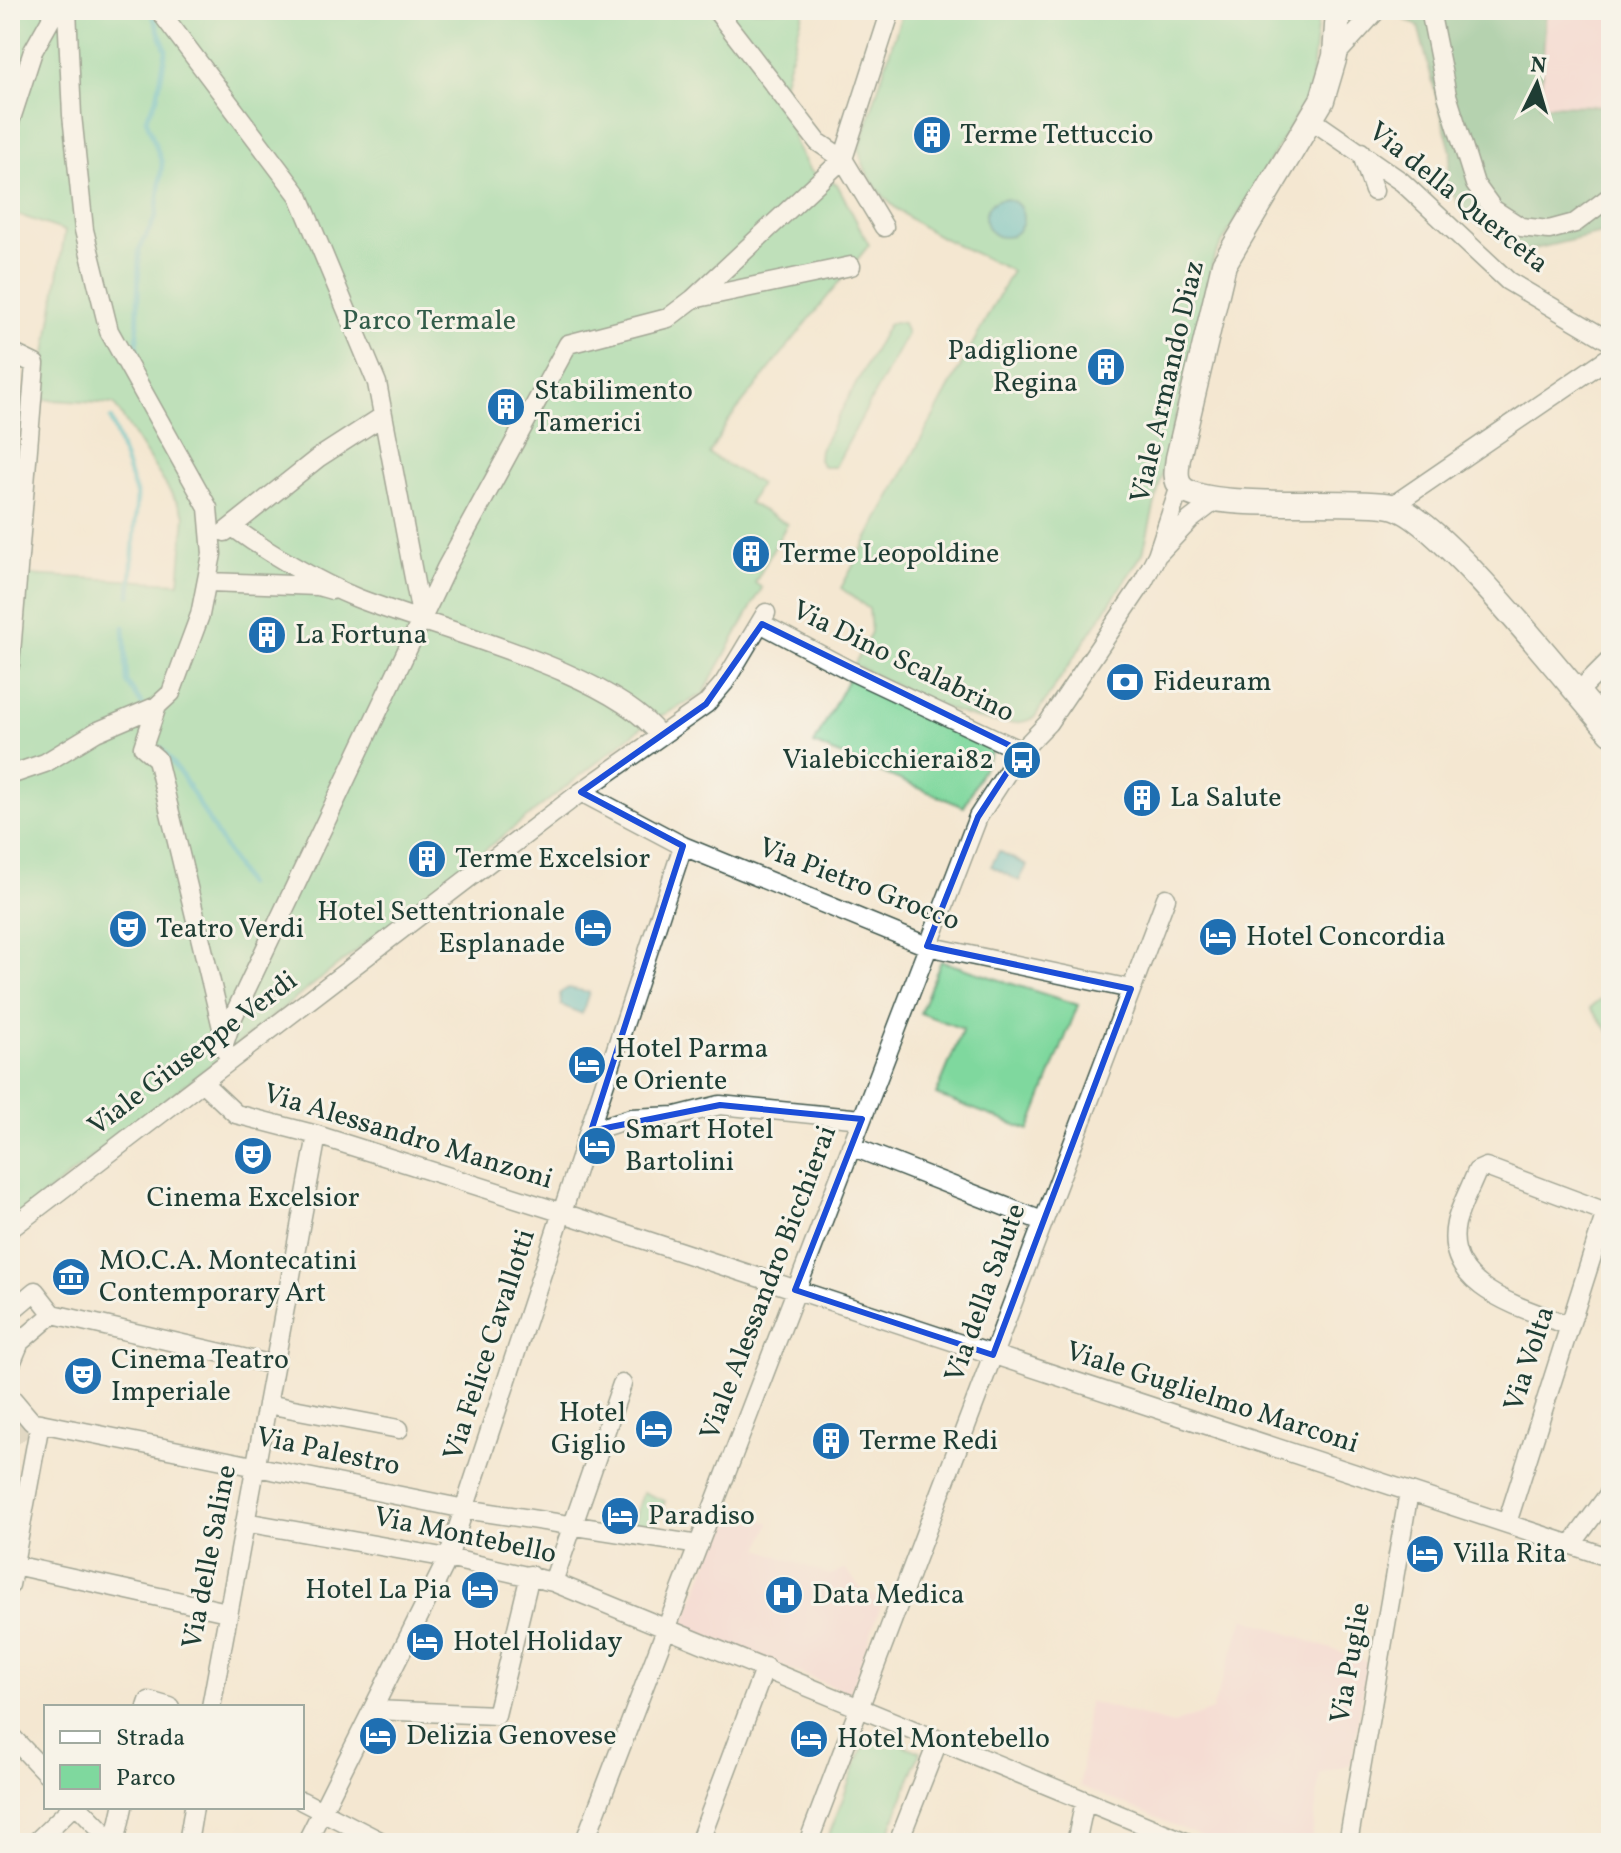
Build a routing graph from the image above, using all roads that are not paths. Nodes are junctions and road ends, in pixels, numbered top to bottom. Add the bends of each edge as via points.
1 (56, 10) edge
2 (67, 10) edge
3 (159, 10) edge
4 (716, 10) edge
5 (891, 10) edge
6 (1338, 10) edge
7 (1377, 10) edge
8 (1430, 10) edge
9 (1335, 56) junction
10 (1312, 120) junction
11 (10, 122) edge
12 (1361, 152) junction
13 (843, 159) junction
14 (1374, 191) dead end
15 (1611, 196) edge
16 (884, 227) dead end
17 (851, 266) dead end
18 (693, 299) junction
19 (1611, 342) edge
20 (10, 352) edge
21 (1611, 356) edge
22 (383, 416) junction
23 (1180, 486) junction
24 (1216, 500) junction
25 (1392, 506) junction
26 (234, 528) junction
27 (213, 537) junction
28 (1157, 555) junction
29 (208, 582) junction
30 (355, 597) junction
31 (14, 601) edge
32 (764, 619) joint
33 (430, 622) junction
34 (1611, 659) edge
35 (10, 665) edge
36 (1577, 693) junction
37 (157, 706) junction
38 (1611, 732) edge
39 (660, 736) junction
40 (1021, 751) junction
41 (10, 775) edge
42 (581, 792) junction
43 (683, 846) junction
44 (1166, 898) dead end
45 (927, 946) junction
46 (1131, 989) junction
47 (224, 1036) junction
48 (231, 1060) junction
49 (202, 1082) junction
50 (862, 1119) junction
51 (591, 1131) junction
52 (317, 1135) junction
53 (851, 1146) junction
54 (563, 1213) junction
55 (1042, 1221) junction
56 (10, 1229) edge
57 (795, 1290) junction
58 (10, 1312) edge
59 (53, 1314) junction
60 (1570, 1326) junction
61 (993, 1355) junction
62 (274, 1365) junction
63 (10, 1366) edge
64 (622, 1384) dead end
65 (10, 1396) edge
66 (267, 1404) junction
67 (40, 1423) junction
68 (399, 1429) dead end
69 (255, 1466) junction
70 (1611, 1491) edge
71 (1409, 1492) junction
72 (465, 1509) junction
73 (245, 1522) junction
74 (1507, 1523) junction
75 (575, 1526) junction
76 (1572, 1544) junction
77 (699, 1545) junction
78 (448, 1558) junction
79 (1611, 1558) edge
80 (14, 1565) junction
81 (530, 1575) junction
82 (553, 1582) junction
83 (10, 1585) edge
84 (227, 1612) junction
85 (669, 1627) junction
86 (765, 1667) junction
87 (211, 1705) edge
88 (860, 1707) junction
89 (374, 1710) junction
90 (10, 1735) edge
91 (939, 1739) junction
92 (44, 1771) edge
93 (1085, 1801) junction
94 (304, 1802) edge
95 (70, 1809) edge
96 (81, 1809) edge
97 (122, 1809) edge
98 (194, 1809) edge
99 (321, 1812) junction
100 (35, 1843) edge
101 (114, 1843) edge
102 (188, 1843) edge
103 (306, 1843) edge
104 (384, 1843) edge
105 (584, 1843) edge
106 (699, 1843) edge
107 (808, 1843) edge
108 (898, 1843) edge
109 (1076, 1843) edge
110 (1188, 1843) edge
111 (1348, 1843) edge

1 - 11 street via 33,51
2 - 27 street via 84,230 109,331 208,508
3 - 22 street via 299,196 377,383
4 - 13 street via 818,142
5 - 13 street
6 - 9 main road, Viale Armando Diaz
7 - 9 street
8 - 15 street via 1447,95 1475,184 1493,209 1521,227 1549,230 1575,223
9 - 10 main road, Viale Armando Diaz
10 - 12 street, Via della Querceta
10 - 23 main road, Viale Armando Diaz via 1224,264 1178,458
12 - 14 street
12 - 19 street, Via della Querceta via 1402,182 1508,281
13 - 16 street
13 - 18 street
17 - 18 street
18 - 33 street via 668,318 568,344
20 - 31 street via 35,364
21 - 25 street
22 - 26 street via 318,458
22 - 33 street
23 - 24 main road via 1193,496
23 - 28 street, Viale Armando Diaz
24 - 25 main road
24 - 28 street, Viale Armando Diaz
25 - 36 main road via 1409,513 1446,544
26 - 27 street
26 - 30 street
27 - 29 street
28 - 40 street, Viale Armando Diaz via 1048,723
29 - 30 street via 318,586
29 - 37 street via 181,669 171,693
30 - 33 street
31 - 35 street
32 - 39 street, Viale Giuseppe Verdi via 706,704
32 - 40 street, Via Dino Scalabrino via 849,670
33 - 39 street via 559,671 639,711
33 - 47 street
34 - 36 street
36 - 38 main road
37 - 41 street via 96,732 45,763
37 - 47 street via 143,747 157,759
39 - 42 street, Viale Giuseppe Verdi
40 - 45 street, Viale Alessandro Bicchierai via 978,817
42 - 43 street, Via Pietro Grocco
42 - 48 street, Viale Giuseppe Verdi
43 - 45 street, Via Pietro Grocco
43 - 51 street, Via Felice Cavallotti
44 - 46 street, Via della Salute
45 - 46 street, Via Pietro Grocco
45 - 50 street, Viale Alessandro Bicchierai
46 - 55 street, Via della Salute
47 - 48 street via 223,1047
48 - 49 street, Viale Giuseppe Verdi
49 - 52 street, Via Alessandro Manzoni via 236,1114
49 - 56 street, Viale Giuseppe Verdi
50 - 51 street via 720,1105 676,1116 631,1118
50 - 53 street, Viale Alessandro Bicchierai
51 - 54 street, Via Felice Cavallotti
52 - 54 street, Via Alessandro Manzoni
52 - 62 street, Via delle Saline
53 - 55 street
53 - 57 street, Viale Alessandro Bicchierai
54 - 57 street, Via Alessandro Manzoni
54 - 72 street, Via Felice Cavallotti
55 - 61 street, Via della Salute
57 - 61 street, Viale Guglielmo Marconi
57 - 77 street, Viale Alessandro Bicchierai
58 - 59 street via 35,1291
59 - 62 street
59 - 63 street via 20,1342
60 - 60 street, Via Volta via 1606,1212 1486,1167 1477,1171 1456,1224 1459,1259 1470,1278 1495,1296
60 - 74 street, Via Volta
61 - 71 street, Viale Guglielmo Marconi
61 - 88 street, Via della Salute
62 - 66 street, Via delle Saline
64 - 75 street
65 - 67 street via 32,1422
66 - 68 street
66 - 69 street, Via delle Saline
67 - 69 street, Via Palestro
67 - 80 street
69 - 72 street, Via Palestro
69 - 73 street, Via delle Saline
70 - 76 street
71 - 74 street, Viale Guglielmo Marconi
71 - 111 street, Via Puglie
72 - 75 street, Via Palestro
72 - 78 street, Via Felice Cavallotti
73 - 78 street, Via Montebello
73 - 84 street, Via delle Saline
74 - 76 street, Viale Guglielmo Marconi
75 - 77 street, Via Palestro
75 - 82 street
76 - 79 street, Viale Guglielmo Marconi
77 - 85 street, Viale Alessandro Bicchierai
78 - 81 street, Via Montebello
78 - 89 street, Via Felice Cavallotti
80 - 83 street
80 - 84 street
81 - 82 street, Via Montebello
81 - 89 street via 496,1715
82 - 85 street, Via Montebello
84 - 87 street, Via delle Saline
85 - 86 street, Via Montebello
85 - 105 street, Viale Alessandro Bicchierai
86 - 88 street, Via Montebello
86 - 106 street
88 - 91 street, Via Montebello
88 - 107 street, Via della Salute
89 - 99 street, Via Felice Cavallotti
90 - 92 street
91 - 93 street
91 - 108 street
93 - 109 street
93 - 110 street
94 - 99 street
95 - 100 street
96 - 101 street
97 - 101 street
98 - 102 street
99 - 103 street, Via Felice Cavallotti
99 - 104 street

